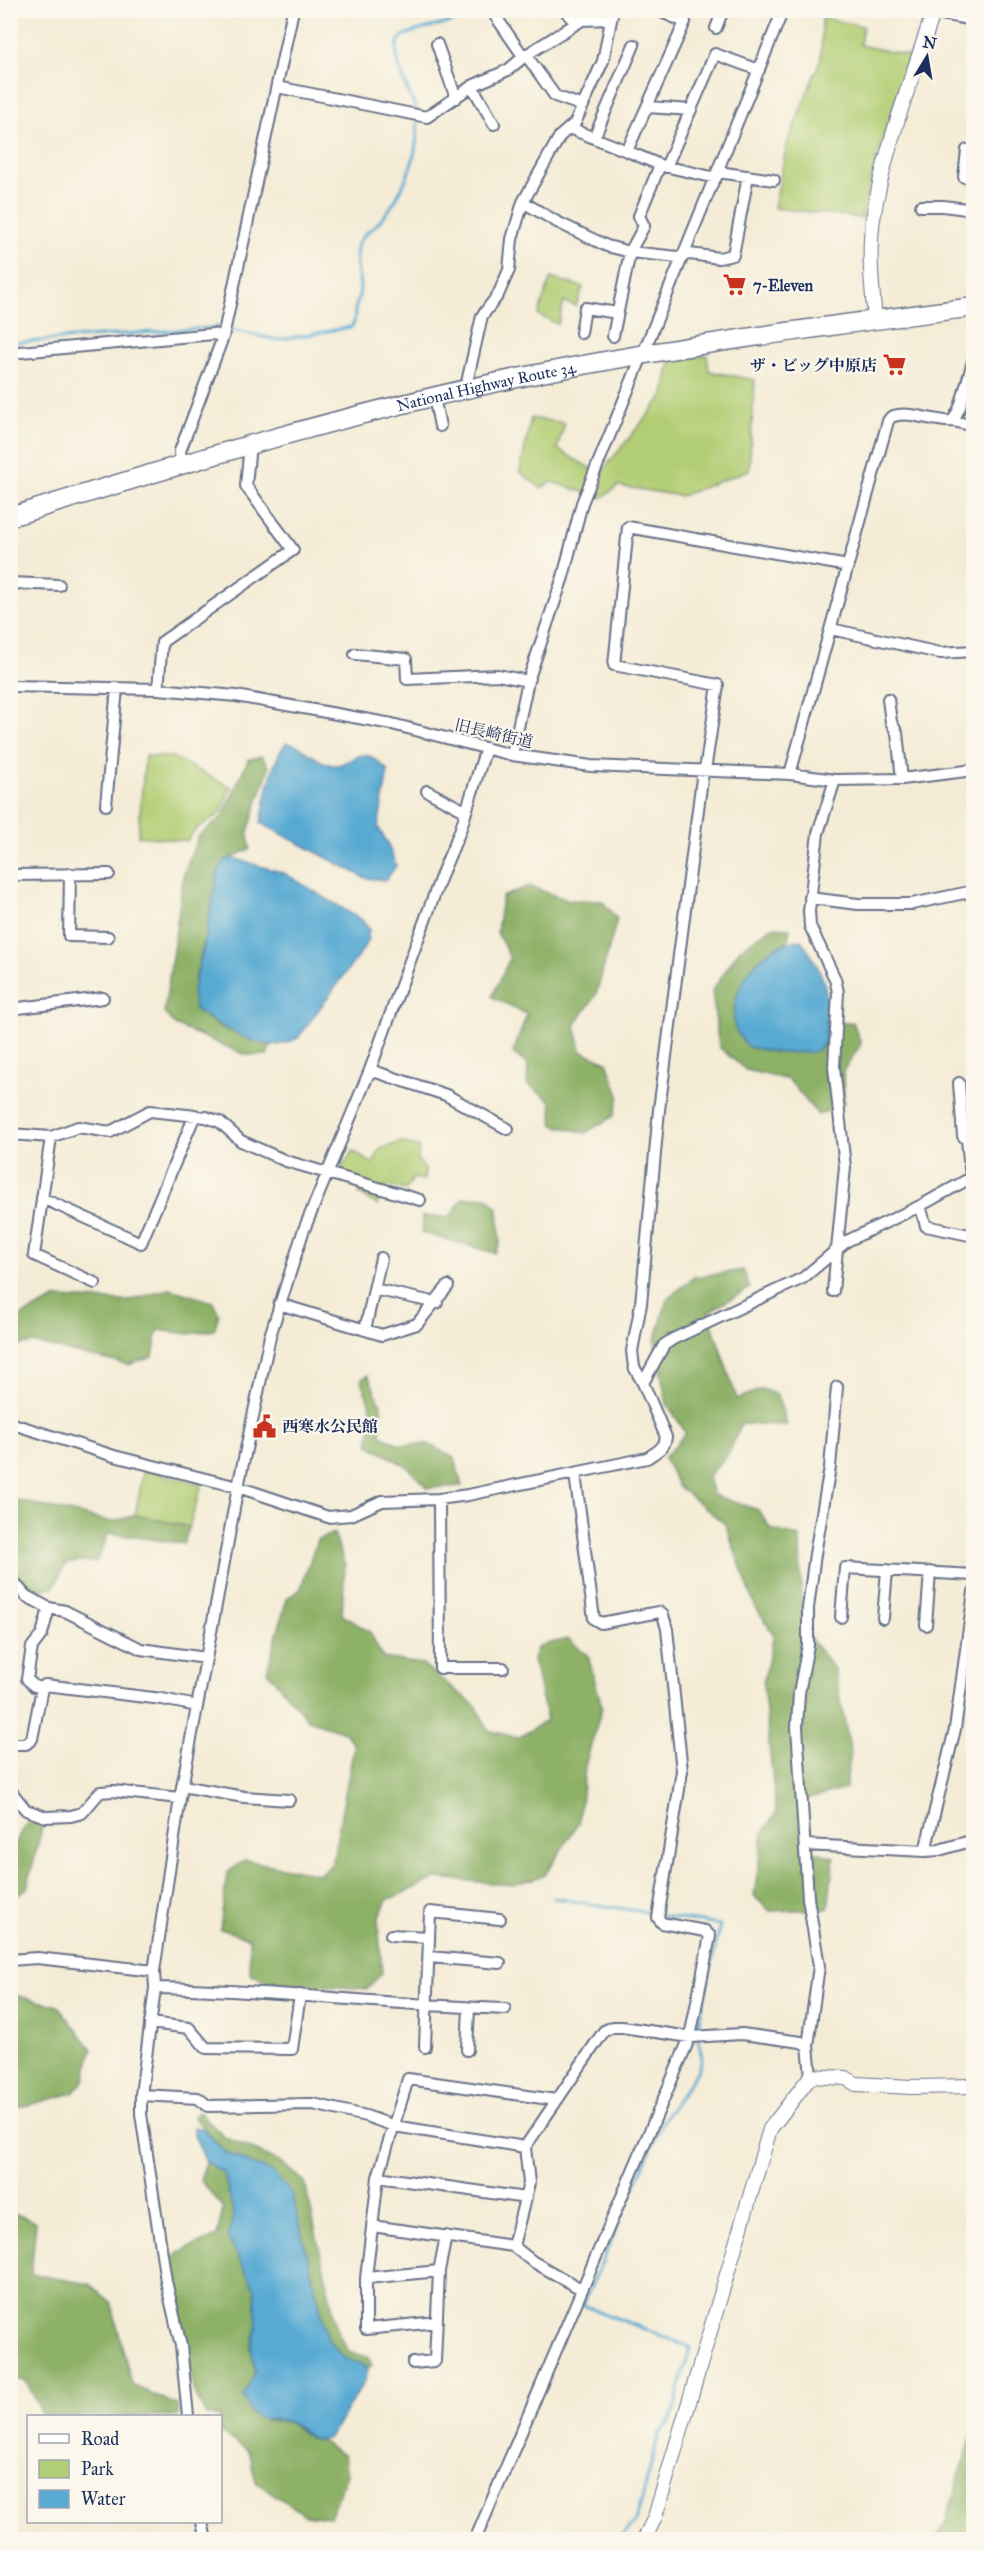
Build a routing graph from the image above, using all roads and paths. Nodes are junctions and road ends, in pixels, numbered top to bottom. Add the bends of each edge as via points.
1 (293, 10) edge
2 (565, 10) edge
3 (657, 10) edge
4 (723, 10) edge
5 (783, 10) edge
6 (927, 12) edge
7 (494, 14) dead end
8 (612, 15) edge
9 (681, 15) edge
10 (974, 20) edge
11 (576, 24) junction
12 (716, 28) dead end
13 (437, 44) dead end
14 (634, 45) dead end
15 (526, 55) junction
16 (759, 70) junction
17 (277, 87) junction
18 (472, 87) junction
19 (456, 98) junction
20 (583, 106) junction
21 (648, 107) junction
22 (691, 110) junction
23 (494, 124) dead end
24 (569, 128) junction
25 (594, 138) junction
26 (967, 150) dead end
27 (627, 151) junction
28 (663, 166) junction
29 (717, 175) junction
30 (748, 176) junction
31 (974, 178) edge
32 (774, 180) dead end
33 (523, 202) junction
34 (921, 206) dead end
35 (974, 210) edge
36 (630, 252) junction
37 (684, 256) junction
38 (974, 307) edge
39 (618, 313) junction
40 (875, 320) junction
41 (581, 333) dead end
42 (613, 336) dead end
43 (223, 337) junction
44 (10, 353) edge
45 (642, 355) junction
46 (974, 358) edge
47 (465, 391) junction
48 (434, 397) junction
49 (953, 421) junction
50 (440, 426) dead end
51 (974, 426) edge
52 (250, 444) junction
53 (181, 464) junction
54 (10, 517) edge
55 (848, 566) junction
56 (10, 583) edge
57 (59, 585) dead end
58 (831, 629) junction
59 (974, 651) edge
60 (355, 654) dead end
61 (528, 681) junction
62 (10, 686) edge
63 (117, 688) junction
64 (158, 689) junction
65 (888, 699) dead end
66 (486, 748) junction
67 (512, 755) junction
68 (974, 770) edge
69 (703, 771) junction
70 (790, 774) junction
71 (902, 778) junction
72 (835, 780) junction
73 (427, 791) dead end
74 (106, 805) dead end
75 (465, 811) junction
76 (70, 874) junction
77 (109, 874) dead end
78 (10, 875) edge
79 (974, 891) edge
80 (810, 898) junction
81 (108, 937) dead end
82 (103, 998) dead end
83 (10, 1010) edge
84 (370, 1070) junction
85 (958, 1083) dead end
86 (195, 1116) junction
87 (508, 1129) dead end
88 (10, 1134) edge
89 (51, 1137) junction
90 (326, 1173) junction
91 (972, 1177) edge
92 (42, 1198) junction
93 (420, 1200) dead end
94 (920, 1206) junction
95 (974, 1236) edge
96 (837, 1251) junction
97 (381, 1258) dead end
98 (95, 1283) dead end
99 (448, 1286) dead end
100 (374, 1288) junction
101 (833, 1291) dead end
102 (437, 1303) junction
103 (279, 1304) junction
104 (365, 1330) junction
105 (643, 1383) junction
106 (837, 1387) dead end
107 (10, 1423) edge
108 (575, 1474) junction
109 (238, 1487) junction
110 (438, 1499) junction
111 (887, 1570) junction
112 (930, 1572) junction
113 (974, 1575) edge
114 (10, 1578) edge
115 (974, 1592) edge
116 (49, 1608) junction
117 (841, 1617) dead end
118 (883, 1618) dead end
119 (926, 1625) dead end
120 (206, 1658) junction
121 (503, 1668) dead end
122 (42, 1688) junction
123 (196, 1706) junction
124 (10, 1744) edge
125 (182, 1786) junction
126 (10, 1790) edge
127 (180, 1798) junction
128 (289, 1800) dead end
129 (974, 1840) edge
130 (805, 1845) junction
131 (925, 1851) junction
132 (500, 1919) dead end
133 (391, 1935) dead end
134 (429, 1937) junction
135 (429, 1957) junction
136 (10, 1960) edge
137 (500, 1963) dead end
138 (154, 1971) junction
139 (155, 1988) junction
140 (300, 1995) junction
141 (428, 2006) junction
142 (469, 2008) junction
143 (505, 2009) dead end
144 (150, 2023) junction
145 (690, 2037) junction
146 (808, 2046) junction
147 (425, 2047) dead end
148 (467, 2050) dead end
149 (811, 2076) junction
150 (974, 2086) edge
151 (141, 2095) junction
152 (556, 2100) junction
153 (394, 2126) junction
154 (525, 2147) junction
155 (378, 2176) junction
156 (526, 2198) junction
157 (372, 2226) junction
158 (446, 2236) junction
159 (513, 2246) junction
160 (439, 2271) junction
161 (366, 2278) junction
162 (581, 2289) junction
163 (437, 2322) junction
164 (413, 2363) dead end
165 (188, 2415) edge
166 (202, 2523) edge
167 (207, 2540) edge
168 (475, 2540) edge
169 (644, 2540) edge

1 - 17 street
2 - 11 street
3 - 9 street
4 - 12 street
5 - 16 street
6 - 10 street
6 - 40 street via 873,219 870,248
7 - 15 street
8 - 11 street
8 - 20 street via 603,62
9 - 21 street via 685,22
11 - 15 street
13 - 19 street
14 - 25 street
15 - 18 street via 508,70
15 - 20 street via 555,96
16 - 22 street via 715,54
16 - 29 street
17 - 19 street via 427,117
17 - 43 street
18 - 19 street
18 - 23 street
20 - 24 street
21 - 22 street
21 - 27 street
22 - 28 street
24 - 25 street
24 - 33 street via 555,144
25 - 27 street
26 - 31 street via 964,177
27 - 28 street
28 - 29 street
28 - 36 street via 639,216 644,226
29 - 30 street
29 - 37 street
30 - 32 street
30 - 37 street via 733,255
33 - 36 street via 607,246
33 - 47 street via 512,239 509,270 498,295 482,316
34 - 35 street
36 - 37 street
36 - 39 street
37 - 45 street
38 - 40 highway, National Highway Route 34
39 - 41 street via 585,308
39 - 42 street
40 - 45 highway, National Highway Route 34
43 - 44 street via 213,334
43 - 53 street via 180,451
45 - 47 highway, National Highway Route 34
45 - 61 street via 582,502 563,577
46 - 49 street
47 - 48 highway, National Highway Route 34
48 - 50 street
48 - 52 highway, National Highway Route 34
49 - 51 street
49 - 55 street via 891,417
52 - 53 highway, National Highway Route 34
52 - 64 street via 246,486 293,550 162,642
53 - 54 highway, National Highway Route 34
55 - 58 street
55 - 69 street via 628,527 614,665 718,685
56 - 57 street
58 - 59 street via 940,653
58 - 70 street
60 - 61 street via 406,658 407,679 498,675
61 - 67 street
62 - 63 street, 旧長崎街道
63 - 64 street, 旧長崎街道
63 - 74 street
64 - 66 street, 旧長崎街道 via 323,710
65 - 71 street
66 - 67 street, 旧長崎街道
66 - 75 street
67 - 69 street, 旧長崎街道 via 591,766
68 - 71 street, 旧長崎街道
69 - 70 street, 旧長崎街道
69 - 105 street via 659,1110 641,1304 632,1351 634,1367
70 - 72 street, 旧長崎街道
71 - 72 street, 旧長崎街道
72 - 80 street via 818,833
73 - 75 street
75 - 84 street
76 - 77 street
76 - 78 street
76 - 81 street via 69,936
79 - 80 street via 912,904 858,904
80 - 96 street via 810,926 836,979 838,992 834,1067 845,1167
82 - 83 street
84 - 87 street via 446,1095
84 - 90 street
85 - 91 street
86 - 89 street via 150,1111 110,1132 78,1127
86 - 90 street via 220,1122 241,1141 286,1161
86 - 92 street via 141,1243
88 - 89 street
89 - 92 street
90 - 93 street
90 - 103 street
91 - 94 street
92 - 98 street via 34,1256
94 - 95 street via 926,1226
94 - 96 street via 847,1241
96 - 101 street
96 - 105 street via 803,1278 673,1339 659,1352
97 - 100 street
99 - 102 street
100 - 102 street
100 - 104 street
102 - 104 street via 417,1324 382,1335
103 - 104 street
103 - 109 street
105 - 108 street via 666,1442 647,1458
106 - 130 street via 830,1467 808,1608 808,1645 799,1693 797,1727
107 - 109 street via 114,1456
108 - 110 street
108 - 145 street via 594,1619 601,1623 659,1612 667,1629 682,1771 658,1915 662,1923 705,1931 710,1936
109 - 110 street via 328,1517 351,1515 388,1500
109 - 120 street
110 - 121 street via 440,1668
111 - 112 street
111 - 117 street via 845,1568
111 - 118 street
112 - 113 street
112 - 119 street
114 - 116 street via 26,1596
115 - 131 street via 955,1729
116 - 120 street via 65,1611 141,1649
116 - 122 street via 42,1634 32,1647 27,1679
120 - 123 street
122 - 123 street via 60,1686
122 - 124 street via 32,1739 26,1744
123 - 125 street
125 - 127 street
125 - 128 street
126 - 127 street via 26,1810 46,1817 82,1813 100,1792
127 - 138 street
129 - 131 street
130 - 131 street
130 - 146 street via 808,1898 819,1966
132 - 134 street via 430,1912
133 - 134 street
134 - 135 street
135 - 137 street
135 - 141 street
136 - 138 street via 37,1958
138 - 139 street
139 - 140 street
139 - 144 street
140 - 141 street
140 - 144 street via 292,2049 206,2048 189,2028
141 - 142 street
141 - 147 street
142 - 143 street
142 - 148 street
144 - 151 street
145 - 146 street via 742,2034
145 - 152 street via 622,2027 604,2031
145 - 162 street
146 - 149 street
149 - 150 street via 846,2078 856,2084
149 - 169 street via 770,2129 763,2147 655,2517
151 - 153 street via 198,2098 208,2106 313,2104
151 - 165 street via 166,2281 181,2346
152 - 153 street via 408,2079
152 - 154 street
153 - 154 street
153 - 155 street
154 - 156 street via 529,2183
155 - 156 street
155 - 157 street
156 - 159 street
157 - 158 street
157 - 161 street
158 - 159 street
158 - 160 street
159 - 162 street
160 - 161 street
160 - 163 street
161 - 163 street via 366,2330
162 - 168 street
163 - 164 street via 435,2361
166 - 167 street

